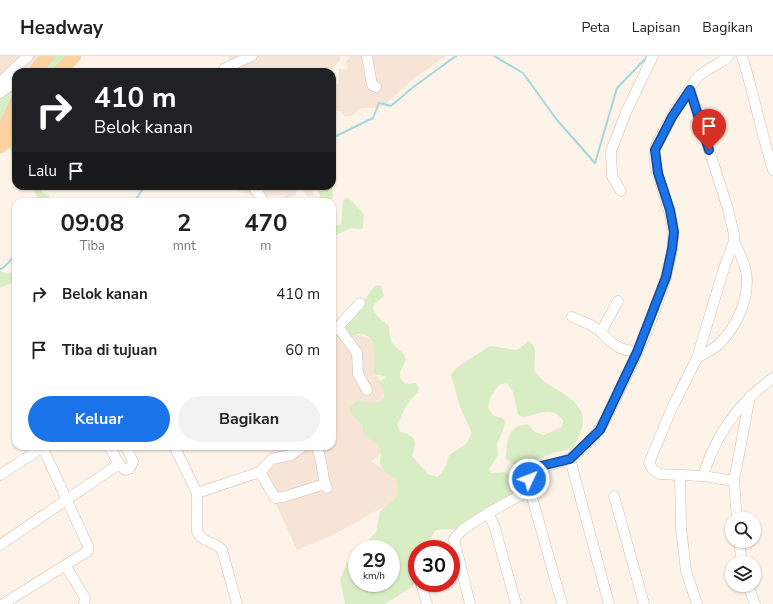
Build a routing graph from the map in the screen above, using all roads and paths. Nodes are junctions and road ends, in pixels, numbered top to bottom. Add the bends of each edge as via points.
1 (28, 56) edge
2 (75, 56) edge
3 (252, 56) edge
4 (367, 56) edge
5 (653, 56) edge
6 (742, 56) edge
7 (725, 57) edge
8 (46, 58) edge
9 (15, 68) edge
10 (33, 68) edge
11 (37, 68) edge
12 (63, 68) edge
13 (225, 68) edge
14 (12, 71) edge
15 (0, 82) edge
16 (12, 84) edge
17 (376, 87) dead end
18 (690, 90) junction
19 (0, 93) edge
20 (12, 112) edge
21 (0, 132) edge
22 (12, 137) edge
23 (0, 147) edge
24 (773, 170) edge
25 (621, 191) dead end
26 (734, 241) junction
27 (618, 301) dead end
28 (360, 303) dead end
29 (572, 317) dead end
30 (336, 329) edge
31 (336, 331) edge
32 (601, 332) junction
33 (637, 352) junction
34 (698, 358) junction
35 (773, 378) edge
36 (367, 390) dead end
37 (750, 396) junction
38 (38, 450) edge
39 (43, 450) edge
40 (111, 450) edge
41 (128, 450) edge
42 (176, 450) edge
43 (298, 450) edge
44 (318, 450) edge
45 (570, 459) junction
46 (119, 464) junction
47 (260, 472) junction
48 (0, 475) edge
49 (680, 476) junction
50 (702, 476) junction
51 (734, 481) junction
52 (530, 490) junction
53 (197, 493) junction
54 (614, 496) dead end
55 (68, 500) junction
56 (736, 512) edge
57 (488, 513) junction
58 (0, 544) edge
59 (66, 566) junction
60 (424, 592) edge
61 (751, 592) edge
62 (3, 604) edge
63 (84, 604) edge
64 (237, 604) edge
65 (427, 604) edge
66 (470, 604) edge
67 (516, 604) edge
68 (562, 604) edge
69 (609, 604) edge
70 (644, 604) edge
71 (697, 604) edge
72 (755, 604) edge

1 - 9 street
2 - 12 main road
3 - 13 street
4 - 17 street via 372,85
5 - 25 street via 611,151 612,176
6 - 24 street
7 - 18 street via 700,76
8 - 10 street
8 - 11 main road
14 - 15 street
16 - 19 street
18 - 26 street via 728,209
18 - 33 street via 655,150 658,173 674,232 666,277
20 - 21 main road
22 - 23 main road
26 - 34 street
26 - 34 street via 745,268 745,298 728,334 718,345
27 - 32 street
28 - 30 street
29 - 32 street
31 - 36 street via 357,353 358,370
32 - 33 street via 620,349
33 - 45 street via 600,430
34 - 49 street via 669,415 649,463 659,474
35 - 37 street
37 - 50 street via 720,434
37 - 51 street
38 - 48 street
39 - 55 street
40 - 46 street
41 - 46 street via 133,462 129,469 125,470
42 - 53 street
43 - 47 street via 291,455 272,459
44 - 47 street via 322,457 326,486 275,498
45 - 52 street via 541,466 531,473
45 - 69 street
46 - 55 street
47 - 53 street
49 - 50 street
49 - 71 street via 681,528 686,571
50 - 51 street
51 - 56 street
52 - 57 street
52 - 68 street
53 - 64 street via 198,536 204,541 216,544 222,550
54 - 70 street
55 - 58 street
55 - 59 street via 88,549 86,554
57 - 66 street via 462,530 454,539
57 - 67 street via 496,530
59 - 62 street
59 - 63 street via 85,598
60 - 65 street
61 - 72 street

